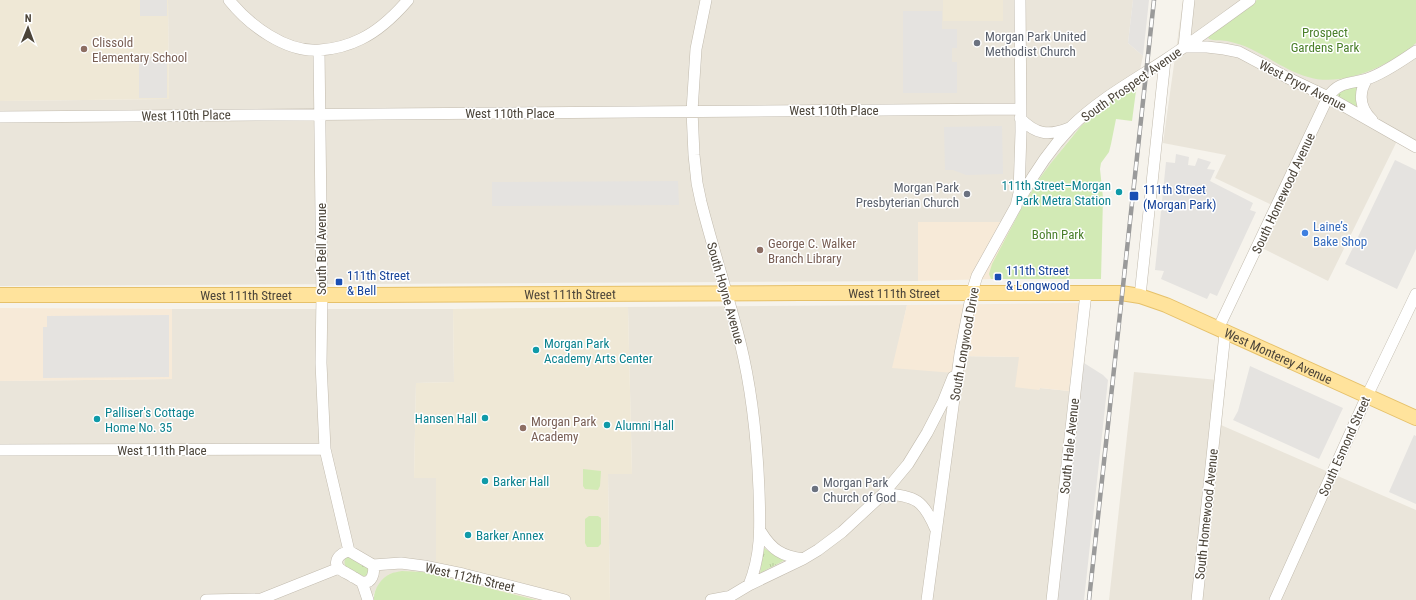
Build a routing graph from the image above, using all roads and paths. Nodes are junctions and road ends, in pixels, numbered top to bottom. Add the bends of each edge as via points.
1 (229, 0) edge
2 (408, 0) edge
3 (706, 0) edge
4 (1020, 0) edge
5 (1189, 0) edge
6 (1250, 0) edge
7 (1184, 47) junction
8 (319, 50) junction
9 (1416, 51) edge
10 (1165, 60) junction
11 (1367, 79) junction
12 (1328, 97) junction
13 (692, 111) junction
14 (320, 114) junction
15 (1020, 114) junction
16 (0, 117) edge
17 (1376, 124) junction
18 (1072, 127) junction
19 (1416, 146) edge
20 (1016, 206) junction
21 (972, 292) junction
22 (726, 293) junction
23 (1086, 293) junction
24 (1416, 294) edge
25 (0, 295) edge
26 (322, 295) junction
27 (1140, 296) junction
28 (1222, 331) junction
29 (961, 351) junction
30 (1367, 396) junction
31 (1416, 418) edge
32 (325, 449) junction
33 (0, 450) edge
34 (883, 494) junction
35 (936, 530) junction
36 (761, 532) junction
37 (348, 551) junction
38 (803, 559) junction
39 (373, 565) junction
40 (339, 568) junction
41 (362, 582) junction
42 (750, 585) junction
43 (725, 598) edge
44 (206, 600) edge
45 (260, 600) edge
46 (368, 600) edge
47 (565, 600) edge
48 (711, 600) edge
49 (927, 600) edge
50 (1052, 600) edge
51 (1197, 600) edge
52 (1275, 600) edge

1 - 8 street via 264,33 299,48
2 - 8 street via 378,29 362,39 342,47
3 - 13 street, South Hoyne Avenue via 696,49
4 - 15 street, South Longwood Drive
5 - 7 street
6 - 7 street, South Prospect Avenue
7 - 10 street, South Prospect Avenue
7 - 12 street, West Pryor Avenue via 1207,47 1239,52
8 - 14 street, South Bell Avenue
9 - 11 street, South Homewood Avenue
10 - 18 street, South Prospect Avenue via 1114,93
10 - 27 street
11 - 12 street, South Homewood Avenue via 1341,85 1333,89
11 - 17 street via 1362,86 1362,102 1367,115
12 - 17 street, West Pryor Avenue
12 - 28 street, South Homewood Avenue
13 - 14 street, West 110th Place
13 - 15 street, West 110th Place
13 - 22 street, South Hoyne Avenue via 698,189
14 - 16 street, West 110th Place
14 - 26 street, South Bell Avenue
15 - 18 street via 1026,124 1045,133 1056,133
15 - 20 street, South Longwood Drive via 1020,178
17 - 19 street, West Pryor Avenue
18 - 20 street, South Prospect Avenue via 1032,177
20 - 21 street, South Longwood Drive
21 - 22 main road, West 111th Street
21 - 23 main road, West 111th Street
21 - 29 street, South Longwood Drive
22 - 26 main road, West 111th Street
22 - 36 street, South Hoyne Avenue via 740,342 753,414
23 - 27 main road, West 111th Street
23 - 50 street, South Hale Avenue
24 - 30 street, South Esmond Street
25 - 26 main road, West 111th Street
26 - 32 street, South Bell Avenue via 321,363
27 - 28 main road, West Monterey Avenue
28 - 30 main road, West Monterey Avenue
28 - 51 street, South Homewood Avenue
29 - 34 street via 943,402 927,433 908,464
29 - 35 street, South Longwood Drive
30 - 31 main road, West Monterey Avenue
30 - 52 street, South Esmond Street
32 - 33 street, West 111th Place
32 - 37 street, South Bell Avenue
34 - 35 street via 912,498 929,513
34 - 38 street via 842,532
35 - 49 street, South Longwood Drive
36 - 38 street via 776,550 784,555
36 - 42 street, South Hoyne Avenue via 759,555
37 - 39 street
37 - 40 street via 338,557 336,562
38 - 42 street
39 - 41 street via 373,577
39 - 47 street, West 112th Street via 401,563 424,566
40 - 41 street
40 - 45 street
41 - 46 street
42 - 43 street
43 - 48 street
44 - 45 street

